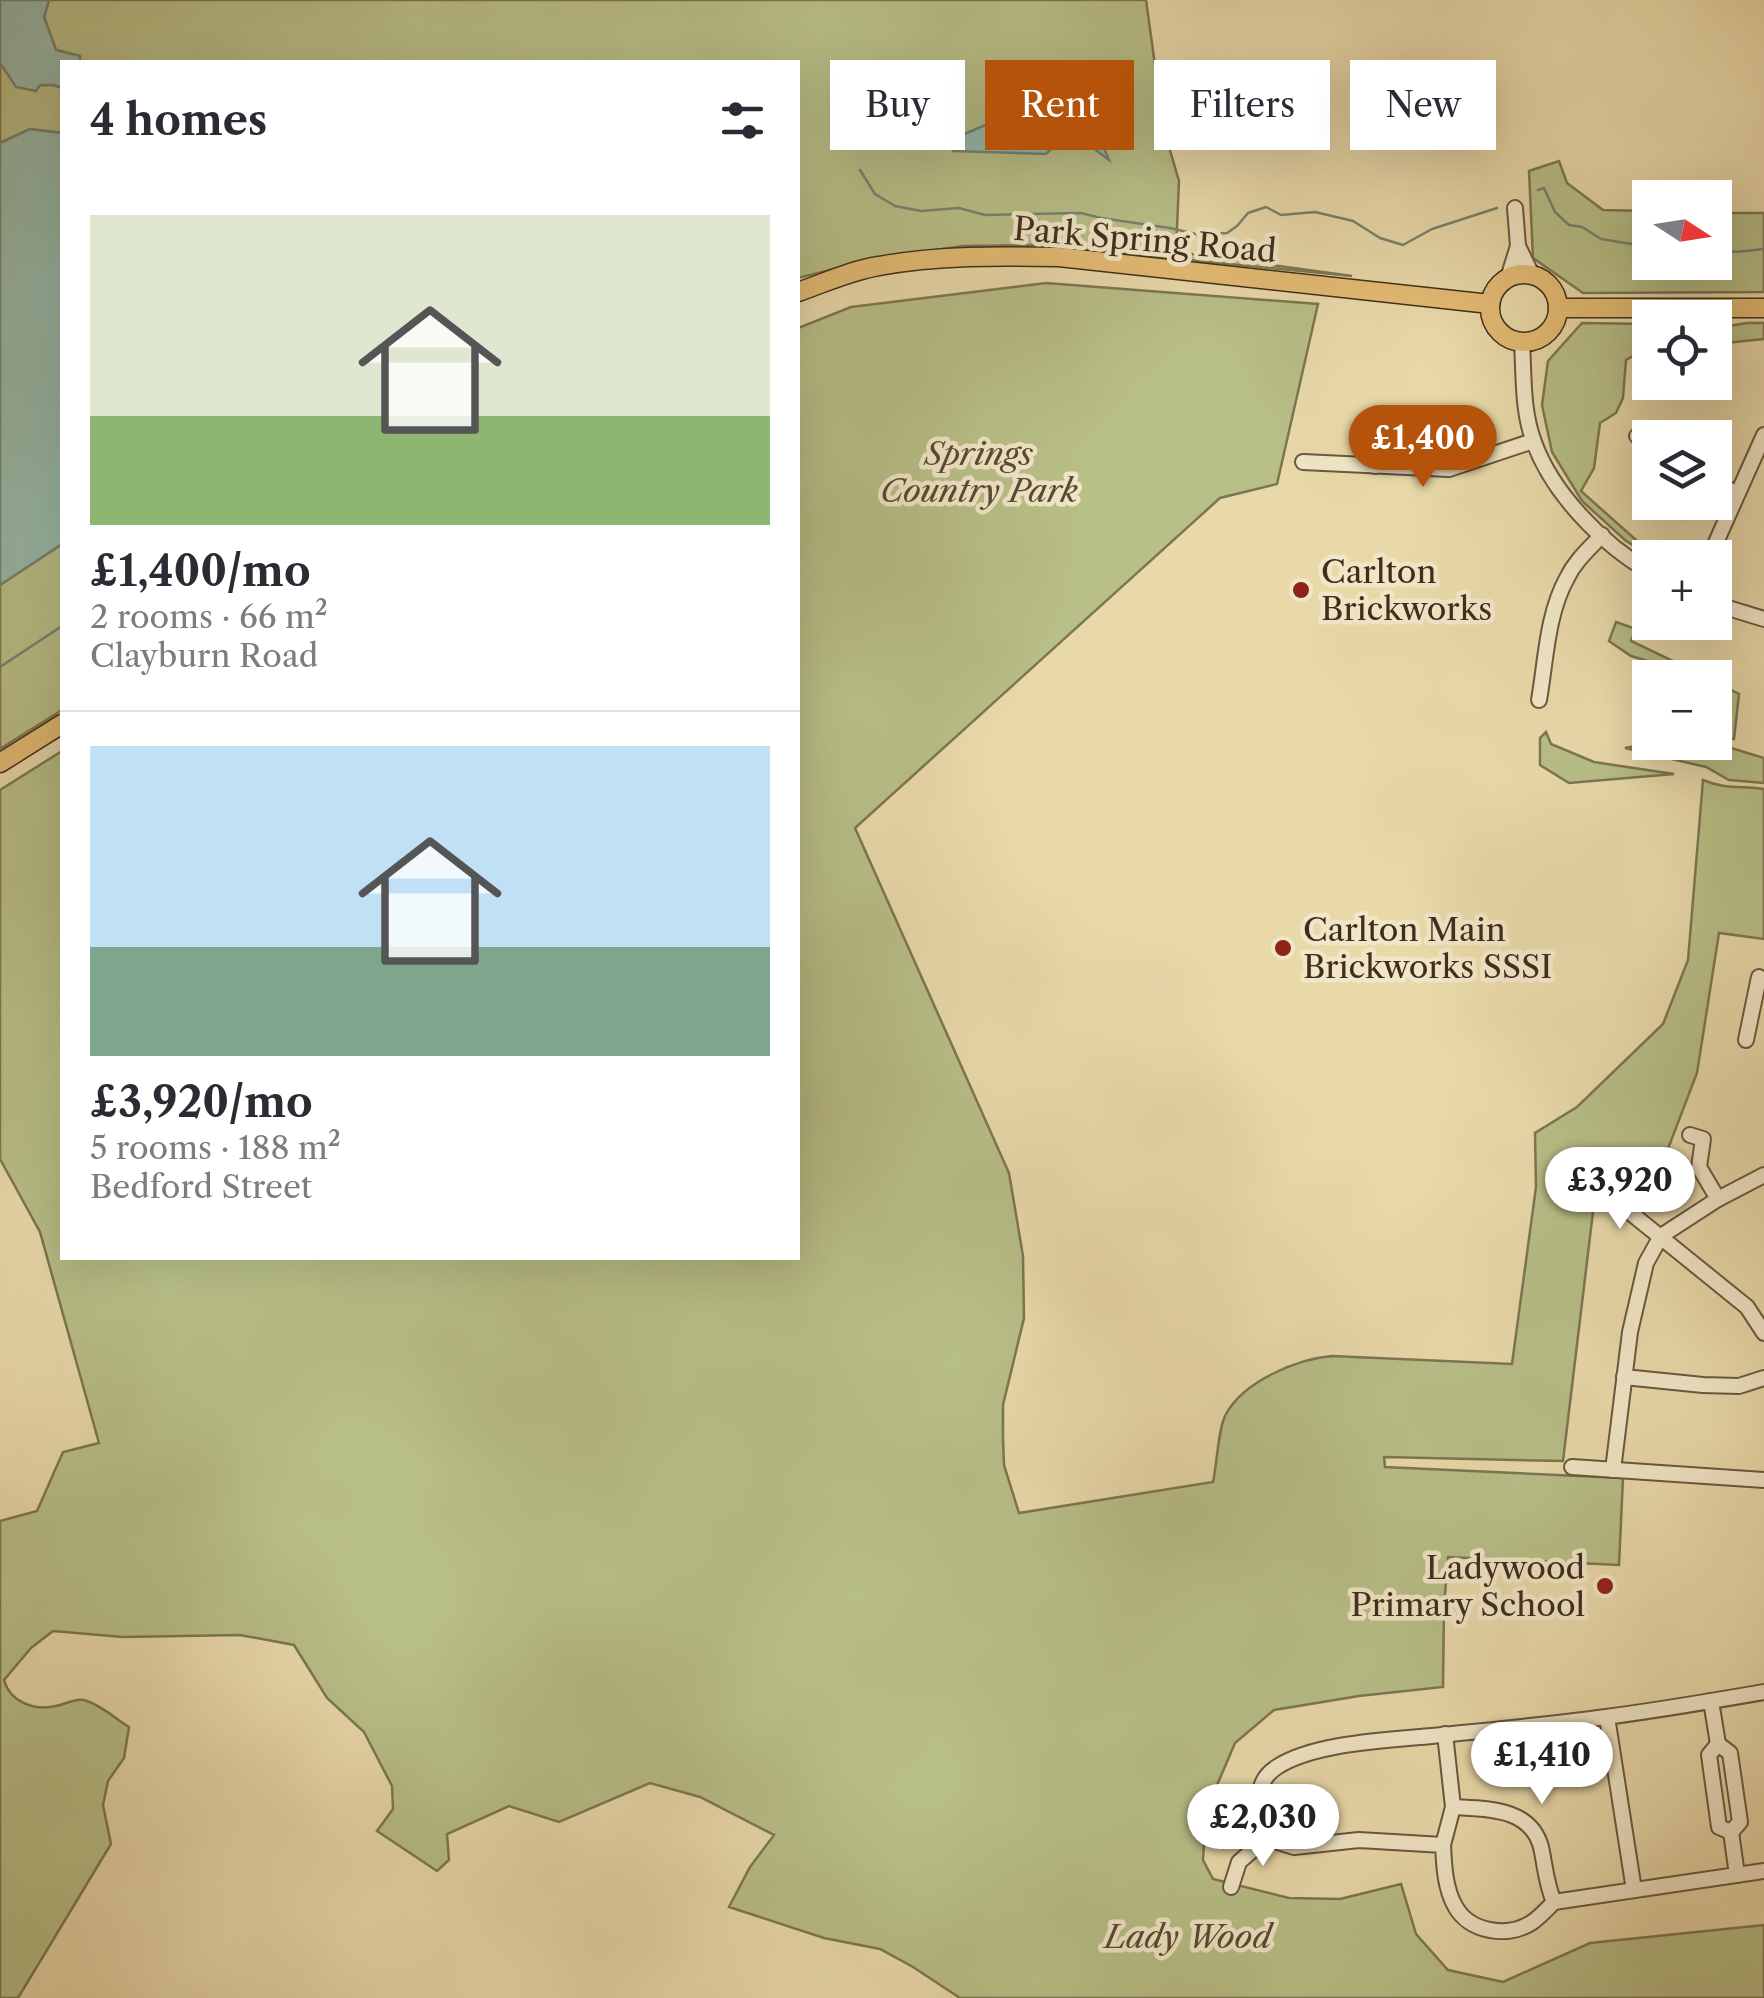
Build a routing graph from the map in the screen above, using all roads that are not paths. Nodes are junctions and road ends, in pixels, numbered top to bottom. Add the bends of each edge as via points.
1 (1516, 208) dead end
2 (1518, 246) junction
3 (1532, 275) junction
4 (1508, 278) junction
5 (800, 291) edge
6 (1490, 304) junction
7 (1558, 308) junction
8 (1764, 308) edge
9 (1522, 342) junction
10 (1764, 435) edge
11 (1376, 437) dead end
12 (1533, 440) junction
13 (1304, 462) dead end
14 (1375, 466) junction
15 (1732, 490) edge
16 (1738, 493) junction
17 (1602, 536) junction
18 (1716, 540) edge
19 (1632, 558) edge
20 (1732, 609) edge
21 (1764, 619) edge
22 (1539, 700) dead end
23 (60, 725) edge
24 (0, 763) edge
25 (1756, 977) edge
26 (1746, 1040) dead end
27 (1690, 1136) dead end
28 (1764, 1175) edge
29 (1606, 1193) dead end
30 (1718, 1200) junction
31 (1661, 1236) junction
32 (1764, 1332) edge
33 (1624, 1377) junction
34 (1764, 1378) edge
35 (1572, 1467) dead end
36 (1613, 1470) junction
37 (1764, 1480) edge
38 (1764, 1692) edge
39 (1711, 1701) junction
40 (1607, 1717) junction
41 (1445, 1734) junction
42 (1452, 1807) junction
43 (1270, 1835) junction
44 (1443, 1846) junction
45 (1764, 1872) edge
46 (1737, 1875) junction
47 (1231, 1887) dead end
48 (1634, 1890) junction
49 (1554, 1902) junction

1 - 2 street
2 - 3 street
2 - 4 street
3 - 4 main road
3 - 7 main road via 1550,287
4 - 6 main road
5 - 6 main road, Park Spring Road via 877,266 1011,256
6 - 9 main road via 1498,330
7 - 8 main road
7 - 9 main road via 1547,333
9 - 12 street
10 - 16 street
11 - 14 street
12 - 14 street via 1449,469
12 - 17 street via 1571,506
13 - 14 street
15 - 16 street
16 - 18 street
17 - 19 street
17 - 22 street via 1566,578 1554,608
20 - 21 street
23 - 24 main road
25 - 26 street
27 - 30 street via 1703,1139 1699,1167
28 - 30 street
29 - 31 street
30 - 31 street
31 - 32 street via 1748,1307
31 - 33 street via 1646,1263
33 - 34 street via 1704,1386
33 - 36 street
35 - 36 street
36 - 37 street
38 - 39 street
39 - 40 street
39 - 46 street via 1718,1744 1730,1753 1740,1822 1731,1832
40 - 41 street
40 - 48 street
41 - 42 street
41 - 43 street via 1327,1749 1275,1768 1259,1794
42 - 44 street
42 - 49 street via 1504,1812 1529,1825
43 - 44 street via 1294,1847 1359,1840
43 - 47 street via 1238,1862
44 - 49 street via 1450,1895 1467,1921 1504,1932 1530,1924
45 - 46 street
46 - 48 street
48 - 49 street

